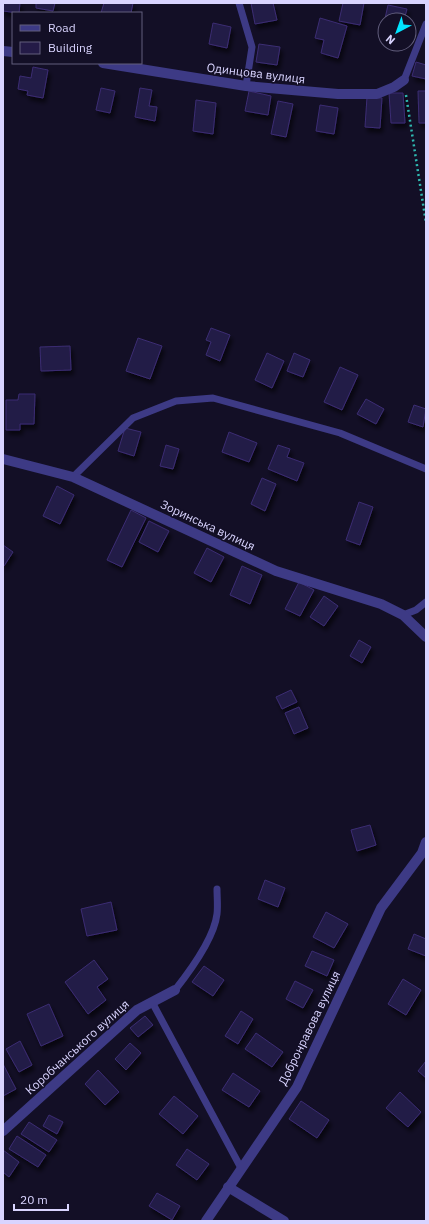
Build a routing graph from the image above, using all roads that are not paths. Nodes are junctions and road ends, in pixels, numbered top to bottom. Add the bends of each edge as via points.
1 (238, 3) edge
2 (426, 24) edge
3 (109, 64) edge
4 (404, 80) joint
5 (246, 86) junction
6 (3, 459) edge
7 (426, 469) edge
8 (73, 476) junction
9 (426, 602) edge
10 (403, 615) junction
11 (426, 637) edge
12 (426, 842) edge
13 (217, 889) dead end
14 (175, 990) joint
15 (152, 1002) junction
16 (3, 1132) edge
17 (241, 1168) junction
18 (228, 1187) junction
19 (206, 1221) edge
20 (284, 1221) edge

1 - 5 lane via 252,48
2 - 4 lane
3 - 5 street, Одинцова вулиця
4 - 5 street, Одинцова вулиця via 377,94 338,94
6 - 8 street, Зоринська вулиця
7 - 8 lane via 340,433 214,398 176,401 133,418
8 - 10 street, Зоринська вулиця via 276,571 381,604
9 - 10 lane via 416,610
10 - 11 street, Зоринська вулиця
12 - 17 street, Добронравова вулиця via 422,853 381,908 297,1088
13 - 14 lane via 217,915 209,937 188,974
14 - 15 street, Коробчанського вулиця
15 - 16 street, Коробчанського вулиця via 137,1010
15 - 17 lane
17 - 18 street, Добронравова вулиця
18 - 19 street, Добронравова вулиця
18 - 20 street

